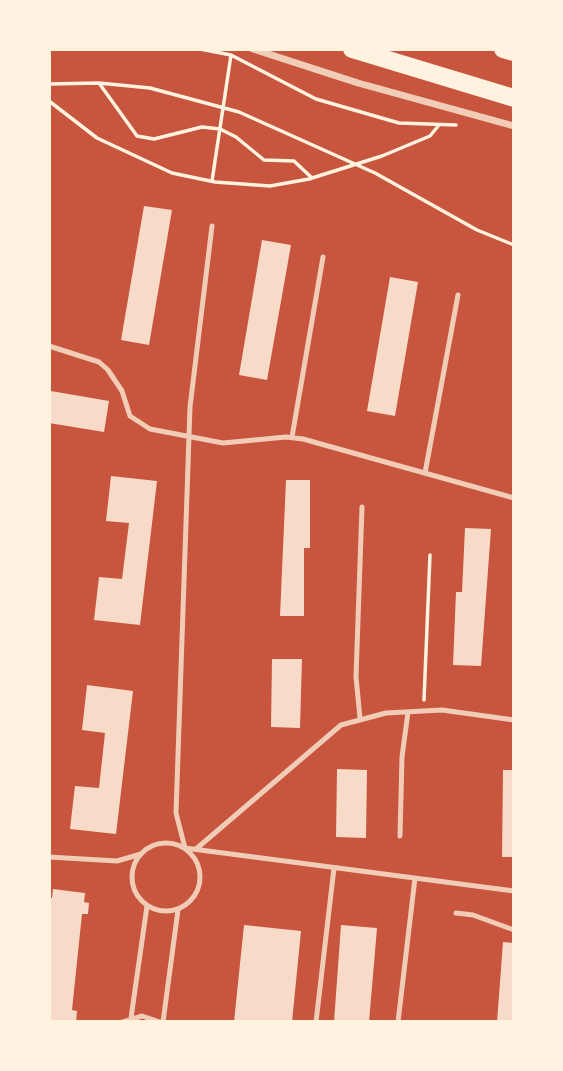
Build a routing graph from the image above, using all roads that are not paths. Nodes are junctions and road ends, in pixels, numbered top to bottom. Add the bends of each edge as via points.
1 (253, 49) edge
2 (352, 49) edge
3 (503, 49) edge
4 (514, 52) edge
5 (514, 98) edge
6 (514, 126) edge
7 (212, 226) dead end
8 (323, 257) dead end
9 (458, 295) dead end
10 (49, 346) edge
11 (190, 438) junction
12 (292, 438) junction
13 (425, 473) junction
14 (514, 498) edge
15 (362, 507) dead end
16 (408, 712) junction
17 (360, 718) junction
18 (514, 720) edge
19 (400, 836) dead end
20 (185, 848) junction
21 (196, 849) junction
22 (141, 854) junction
23 (49, 857) edge
24 (334, 867) junction
25 (415, 878) junction
26 (514, 891) edge
27 (147, 906) junction
28 (178, 910) junction
29 (456, 913) dead end
30 (514, 930) edge
31 (131, 1018) junction
32 (124, 1022) edge
33 (162, 1022) edge
34 (316, 1022) edge
35 (398, 1022) edge

1 - 6 street
2 - 5 main road
3 - 4 main road
7 - 11 lane
8 - 12 lane
9 - 13 lane
10 - 11 lane via 99,362 122,391 137,423
11 - 12 lane via 223,443
11 - 20 lane via 176,813
12 - 13 lane
13 - 14 lane
15 - 17 lane via 356,677
16 - 17 lane
16 - 18 lane via 442,710
16 - 19 lane
17 - 21 lane via 341,725 317,744
20 - 21 lane
20 - 22 lane via 162,843
20 - 28 lane via 199,865 200,887 188,905
21 - 24 lane
22 - 23 lane via 117,862
22 - 27 lane via 132,876 134,888
24 - 25 lane
24 - 34 lane
25 - 26 lane
25 - 35 lane
27 - 28 lane
27 - 31 lane
28 - 33 lane
29 - 30 lane
31 - 32 lane
31 - 33 lane

